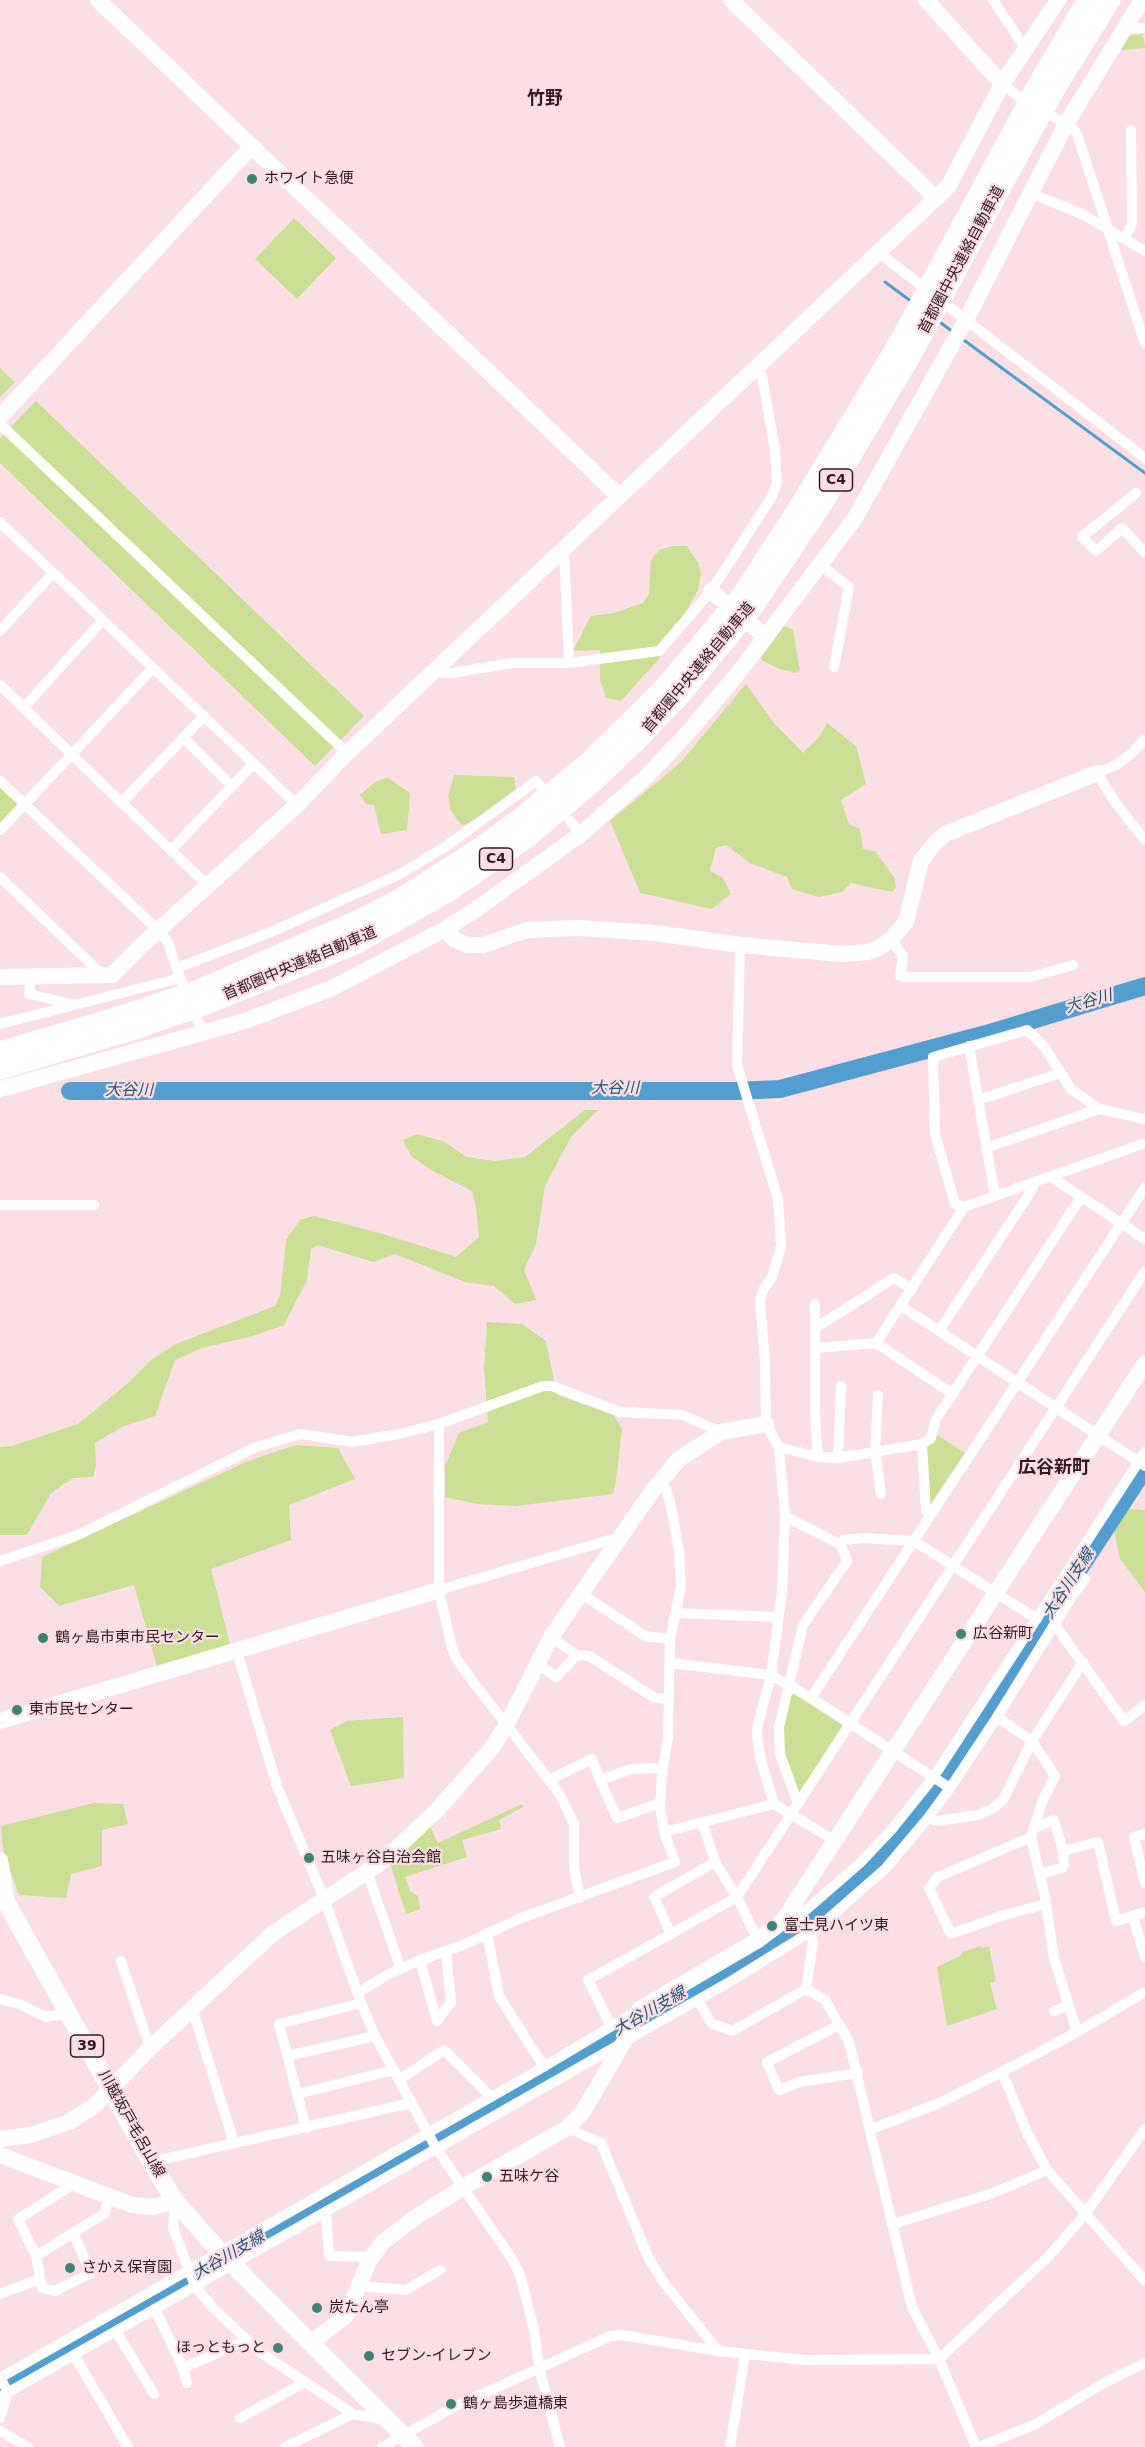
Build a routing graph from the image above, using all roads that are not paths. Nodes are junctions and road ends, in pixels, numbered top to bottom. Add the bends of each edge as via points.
1 (98, 0) edge
2 (731, 0) edge
3 (926, 0) edge
4 (993, 0) edge
5 (1058, 0) edge
6 (1088, 0) edge
7 (1110, 0) edge
8 (1143, 2) edge
9 (1125, 28) junction
10 (1145, 28) edge
11 (1025, 48) junction
12 (1002, 84) junction
13 (1019, 97) dead end
14 (1059, 120) junction
15 (1131, 130) dead end
16 (251, 147) junction
17 (1030, 193) junction
18 (936, 198) junction
19 (1107, 229) junction
20 (1124, 239) junction
21 (960, 246) junction
22 (1145, 251) edge
23 (878, 252) junction
24 (966, 320) junction
25 (1145, 344) edge
26 (758, 365) junction
27 (0, 417) edge
28 (0, 424) edge
29 (1145, 458) edge
30 (1136, 493) dead end
31 (619, 496) junction
32 (1, 526) edge
33 (564, 548) junction
34 (1145, 553) edge
35 (819, 564) junction
36 (53, 573) junction
37 (711, 591) junction
38 (103, 620) junction
39 (0, 631) edge
40 (765, 636) junction
41 (570, 663) junction
42 (834, 667) dead end
43 (153, 668) junction
44 (432, 673) junction
45 (0, 685) edge
46 (24, 707) junction
47 (204, 716) junction
48 (183, 738) junction
49 (1145, 739) edge
50 (348, 753) junction
51 (72, 754) junction
52 (254, 763) junction
53 (1097, 773) junction
54 (0, 781) edge
55 (232, 786) junction
56 (544, 791) dead end
57 (122, 802) junction
58 (24, 804) junction
59 (297, 805) junction
60 (0, 830) edge
61 (1145, 840) edge
62 (171, 850) junction
63 (0, 877) edge
64 (208, 886) junction
65 (445, 929) junction
66 (158, 930) junction
67 (891, 939) junction
68 (740, 945) junction
69 (1074, 965) dead end
70 (179, 973) junction
71 (0, 977) edge
72 (105, 977) junction
73 (31, 978) junction
74 (199, 998) junction
75 (75, 1004) junction
76 (0, 1024) edge
77 (203, 1033) junction
78 (969, 1046) junction
79 (0, 1052) edge
80 (0, 1069) edge
81 (1060, 1073) junction
82 (0, 1089) edge
83 (978, 1100) junction
84 (1098, 1109) junction
85 (1145, 1119) edge
86 (1145, 1143) edge
87 (986, 1148) junction
88 (1053, 1176) junction
89 (1031, 1184) junction
90 (1145, 1187) edge
91 (995, 1196) junction
92 (1082, 1197) junction
93 (0, 1205) edge
94 (94, 1205) dead end
95 (964, 1207) junction
96 (1121, 1223) junction
97 (1145, 1239) edge
98 (1145, 1271) edge
99 (912, 1289) junction
100 (815, 1304) dead end
101 (901, 1306) junction
102 (815, 1328) junction
103 (939, 1331) junction
104 (876, 1343) junction
105 (815, 1348) junction
106 (978, 1357) junction
107 (1145, 1363) edge
108 (1017, 1383) junction
109 (841, 1386) dead end
110 (953, 1394) junction
111 (878, 1395) dead end
112 (1056, 1408) junction
113 (440, 1424) junction
114 (766, 1424) junction
115 (721, 1432) junction
116 (1098, 1435) junction
117 (922, 1444) junction
118 (779, 1447) junction
119 (874, 1451) junction
120 (818, 1457) junction
121 (838, 1458) junction
122 (1143, 1461) edge
123 (660, 1481) junction
124 (881, 1494) dead end
125 (931, 1515) junction
126 (785, 1516) junction
127 (620, 1537) junction
128 (914, 1542) junction
129 (840, 1545) junction
130 (0, 1561) edge
131 (954, 1567) junction
132 (1074, 1573) junction
133 (439, 1590) junction
134 (582, 1594) junction
135 (995, 1594) junction
136 (677, 1613) junction
137 (777, 1617) junction
138 (1037, 1619) junction
139 (1055, 1625) junction
140 (551, 1637) junction
141 (670, 1639) junction
142 (237, 1652) junction
143 (577, 1655) junction
144 (1083, 1662) junction
145 (537, 1663) junction
146 (670, 1663) junction
147 (771, 1675) junction
148 (791, 1685) junction
149 (812, 1698) junction
150 (669, 1699) junction
151 (1145, 1706) edge
152 (997, 1717) junction
153 (0, 1721) edge
154 (507, 1724) junction
155 (851, 1724) junction
156 (1032, 1741) junction
157 (892, 1751) junction
158 (663, 1768) junction
159 (549, 1779) junction
160 (600, 1780) junction
161 (941, 1783) junction
162 (660, 1803) junction
163 (774, 1804) junction
164 (795, 1808) junction
165 (928, 1818) junction
166 (702, 1822) junction
167 (664, 1832) junction
168 (1033, 1832) junction
169 (1145, 1834) edge
170 (834, 1840) junction
171 (1063, 1851) junction
172 (0, 1860) edge
173 (715, 1862) junction
174 (367, 1872) junction
175 (1040, 1874) junction
176 (1145, 1883) edge
177 (737, 1897) junction
178 (4, 1898) edge
179 (580, 1898) junction
180 (325, 1901) junction
181 (1046, 1904) junction
182 (1145, 1912) edge
183 (1133, 1917) junction
184 (802, 1921) junction
185 (487, 1932) junction
186 (670, 1934) junction
187 (758, 1940) junction
188 (446, 1951) junction
189 (1145, 1957) edge
190 (420, 1960) junction
191 (121, 1961) dead end
192 (401, 1969) junction
193 (806, 1989) junction
194 (1145, 1992) edge
195 (359, 1998) junction
196 (0, 1999) edge
197 (698, 2000) junction
198 (1069, 2005) junction
199 (192, 2008) junction
200 (640, 2009) junction
201 (1054, 2011) dead end
202 (68, 2013) junction
203 (839, 2025) junction
204 (611, 2026) junction
205 (1077, 2032) junction
206 (375, 2036) junction
207 (625, 2040) junction
208 (150, 2048) junction
209 (287, 2056) junction
210 (544, 2067) junction
211 (1002, 2072) junction
212 (858, 2073) junction
213 (396, 2075) junction
214 (111, 2088) junction
215 (297, 2094) junction
216 (491, 2097) junction
217 (411, 2103) junction
218 (306, 2128) junction
219 (567, 2128) junction
220 (871, 2129) junction
221 (1145, 2129) edge
222 (427, 2133) junction
223 (0, 2139) edge
224 (234, 2143) junction
225 (436, 2148) junction
226 (0, 2155) edge
227 (151, 2162) junction
228 (1047, 2170) junction
229 (75, 2183) junction
230 (463, 2187) junction
231 (109, 2196) junction
232 (175, 2201) junction
233 (326, 2213) junction
234 (1085, 2214) junction
235 (893, 2224) junction
236 (73, 2233) junction
237 (36, 2256) junction
238 (372, 2257) junction
239 (227, 2259) junction
240 (189, 2270) junction
241 (440, 2270) dead end
242 (39, 2279) junction
243 (1145, 2280) edge
244 (195, 2286) junction
245 (359, 2286) junction
246 (0, 2294) edge
247 (155, 2309) junction
248 (116, 2331) junction
249 (247, 2340) junction
250 (312, 2342) junction
251 (718, 2351) junction
252 (74, 2355) junction
253 (744, 2355) junction
254 (939, 2359) junction
255 (1145, 2363) edge
256 (539, 2367) junction
257 (183, 2368) junction
258 (0, 2378) edge
259 (305, 2382) junction
260 (187, 2383) dead end
261 (4, 2394) edge
262 (154, 2394) dead end
263 (353, 2414) junction
264 (0, 2418) edge
265 (240, 2418) dead end
266 (388, 2420) junction
267 (0, 2432) edge
268 (408, 2441) edge
269 (28, 2447) edge
270 (128, 2447) edge
271 (285, 2447) edge
272 (382, 2447) edge
273 (560, 2447) edge
274 (730, 2447) edge
275 (977, 2447) edge

1 - 16 street
2 - 18 street
3 - 12 street
4 - 11 street
5 - 11 street
6 - 21 highway, 首都圏中央連絡自動車道 / C4 via 1040,81
7 - 21 highway, 首都圏中央連絡自動車道 / C4
8 - 9 street
9 - 10 street
9 - 14 street
11 - 12 street
12 - 13 street
12 - 18 street via 949,185
14 - 17 street
14 - 19 street via 1077,134
15 - 20 street via 1132,224
16 - 27 street
16 - 31 street
17 - 19 street
17 - 24 street
18 - 23 street
19 - 20 street
19 - 25 street
20 - 22 street
21 - 74 highway, 首都圏中央連絡自動車道 / C4 via 820,507 728,625 680,695 626,752 567,804 449,891 355,944
23 - 24 street
23 - 26 street
24 - 29 street
24 - 35 street via 855,518
26 - 31 street
26 - 37 street via 775,450 777,483
28 - 50 street
30 - 34 street via 1082,537 1096,551 1122,528
31 - 33 street
32 - 36 street
33 - 41 street
33 - 44 street
35 - 40 street
35 - 42 street via 849,587
36 - 38 street
36 - 39 street
37 - 40 street
37 - 41 street via 658,651
38 - 43 street
38 - 46 street
40 - 65 street via 692,728 648,775 575,827 520,879
41 - 44 street via 512,663
43 - 47 street
43 - 51 street
44 - 50 street
45 - 46 street
46 - 51 street
47 - 48 street
47 - 52 street
48 - 55 street
48 - 57 street
49 - 53 street via 1116,765
50 - 59 street
51 - 57 street
51 - 58 street
52 - 55 street
52 - 59 street
53 - 61 street
53 - 67 street via 945,834 921,861 906,922
54 - 58 street
55 - 62 street
56 - 70 street via 536,781 448,845 400,874
57 - 62 street
58 - 60 street
58 - 66 street
59 - 64 street
62 - 64 street
63 - 72 street
64 - 66 street
65 - 68 street via 455,940 467,945 483,945 527,930 557,927 656,933
65 - 77 street via 332,988
66 - 70 street via 168,942
66 - 72 street via 112,975
67 - 68 street via 879,948 858,954
67 - 69 street via 903,956 900,976 906,977 1031,977
68 - 114 street via 736,1065 778,1199 780,1234 778,1262 760,1301
70 - 75 street
70 - 77 street
71 - 73 street
72 - 73 street
73 - 75 street via 29,994
74 - 79 highway, 首都圏中央連絡自動車道 / C4
74 - 80 highway, 首都圏中央連絡自動車道 / C4 via 128,1031
75 - 76 street
77 - 82 street
78 - 81 street via 1027,1030
78 - 83 street
78 - 95 street via 933,1057 935,1134 956,1204
81 - 83 street
81 - 84 street via 1071,1089
83 - 87 street
84 - 85 street
84 - 87 street
86 - 88 street
87 - 91 street
88 - 89 street
88 - 92 street
89 - 91 street
89 - 103 street via 1033,1188
90 - 96 street
91 - 95 street
92 - 96 street
92 - 106 street
93 - 94 street
95 - 99 street
96 - 97 street
96 - 108 street
98 - 112 street
99 - 101 street
99 - 102 street via 894,1278
100 - 102 street
101 - 103 street
101 - 104 street
102 - 105 street
103 - 106 street
104 - 105 street
104 - 110 street
105 - 120 street
106 - 108 street
106 - 110 street
107 - 116 street
108 - 112 street
108 - 125 street
109 - 121 street
110 - 117 street via 936,1419 932,1438
111 - 119 street
112 - 116 street
112 - 131 street
113 - 115 street via 552,1386 620,1412 683,1415
113 - 130 street via 352,1442 301,1434 256,1448 78,1535
113 - 133 street
114 - 115 street
114 - 118 street
115 - 123 street via 679,1459
116 - 122 street
116 - 135 street
117 - 119 street
117 - 125 street via 926,1511
118 - 120 street
118 - 126 street
119 - 121 street
119 - 124 street
120 - 121 street
122 - 132 street
123 - 127 street
123 - 136 street via 666,1489 679,1551 681,1586
125 - 128 street
126 - 129 street
126 - 137 street via 782,1592
127 - 133 street
127 - 134 street
128 - 129 street via 864,1538 843,1540
128 - 131 street
128 - 149 street
129 - 148 street via 847,1561 803,1625
131 - 135 street
131 - 155 street
132 - 138 street
132 - 139 street via 1085,1579
133 - 142 street
133 - 154 street via 456,1658
134 - 140 street
134 - 141 street via 645,1636
135 - 138 street
135 - 157 street
136 - 137 street
136 - 141 street
137 - 147 street
138 - 161 street
139 - 144 street
139 - 152 street
140 - 143 street
140 - 145 street
141 - 146 street
142 - 153 street
142 - 180 street via 277,1786
143 - 145 street via 556,1677
143 - 150 street via 589,1656 655,1698
144 - 151 street via 1124,1720
144 - 156 street
145 - 154 street
146 - 147 street
146 - 150 street
147 - 148 street
147 - 163 street via 757,1734
148 - 149 street
148 - 164 street via 779,1727 780,1754
149 - 155 street
150 - 158 street
152 - 156 street
152 - 161 street
154 - 159 street
154 - 174 street via 492,1748 437,1810
155 - 157 street
155 - 164 street
156 - 165 street via 1004,1798 992,1809 938,1821
156 - 168 street via 1055,1776
157 - 161 street
157 - 170 street
158 - 160 street via 631,1768
158 - 162 street
159 - 160 street via 592,1759
159 - 179 street via 574,1824 574,1868
160 - 162 street via 617,1818
161 - 165 street
161 - 184 street via 806,1910
162 - 167 street
163 - 164 street
163 - 166 street
164 - 170 street
164 - 177 street
165 - 184 street via 885,1869
166 - 167 street
166 - 173 street
167 - 179 street via 675,1862
168 - 171 street via 1054,1820
168 - 175 street
168 - 181 street via 938,1877 929,1888 951,1934
169 - 176 street via 1134,1837
170 - 184 street
171 - 175 street via 1062,1868
171 - 183 street via 1098,1842 1116,1921
172 - 178 street
173 - 177 street
173 - 186 street via 654,1897
174 - 180 street
174 - 192 street
175 - 181 street
177 - 186 street
177 - 187 street
178 - 202 main road, 川越坂戸毛呂山線 / 39
179 - 185 street
180 - 195 street
180 - 199 street via 272,1934
181 - 198 street via 1054,1958
182 - 183 street
183 - 189 street
184 - 187 street via 782,1922
184 - 193 street via 813,1941
184 - 197 street
185 - 188 street
185 - 210 street via 500,1996
186 - 204 street via 588,1980
187 - 200 street
188 - 190 street
188 - 190 street via 451,2002 437,2021
190 - 192 street
191 - 208 street
192 - 195 street
193 - 197 street via 732,2031 711,2023
193 - 203 street via 825,2000
194 - 205 street
195 - 206 street
195 - 209 street via 279,2024
196 - 202 street via 46,2017
197 - 207 street
198 - 201 street
198 - 205 street
199 - 208 street
199 - 224 street
200 - 204 street
200 - 207 street
202 - 214 main road, 川越坂戸毛呂山線 / 39
203 - 212 street via 849,2042
203 - 212 street via 767,2062 779,2091 800,2082
204 - 210 street
205 - 211 street
206 - 209 street
206 - 213 street
207 - 219 street via 582,2113
207 - 225 street
208 - 214 street
209 - 215 street
210 - 216 street
211 - 220 street via 937,2104
211 - 228 street via 1028,2136
212 - 220 street
213 - 215 street
213 - 216 street via 444,2050
213 - 217 street
214 - 223 street via 94,2106 69,2122 31,2135
214 - 227 main road, 川越坂戸毛呂山線 / 39
215 - 218 street
216 - 222 street
217 - 218 street
217 - 222 street
218 - 224 street
219 - 230 street
219 - 251 street via 601,2143 649,2259
220 - 235 street
221 - 234 street
222 - 225 street
222 - 239 street
224 - 227 street
225 - 230 street
225 - 233 street
226 - 229 street
227 - 232 main road, 川越坂戸毛呂山線 / 39
228 - 234 street
228 - 235 street via 993,2193
229 - 231 street
229 - 237 street via 18,2219
230 - 238 street via 412,2219 382,2243
230 - 256 street via 520,2274
231 - 232 street via 141,2207
231 - 236 street via 104,2214
232 - 239 main road, 川越坂戸毛呂山線 / 39
232 - 240 street via 173,2228
233 - 238 street via 329,2256
233 - 239 street
234 - 243 street
234 - 254 street via 1049,2256
235 - 254 street via 912,2307
236 - 237 street
236 - 242 street via 91,2273 55,2291 42,2288
237 - 242 street
238 - 245 street
239 - 240 street
239 - 244 street
239 - 250 main road, 39
240 - 244 street
240 - 258 street
241 - 245 street via 406,2290
242 - 246 street
244 - 247 street
244 - 249 street
245 - 250 street via 346,2316
247 - 248 street
247 - 257 street
248 - 252 street
248 - 262 street
249 - 257 street
249 - 259 street
250 - 266 main road, 39
251 - 253 street
251 - 256 street via 610,2336
252 - 261 street
252 - 270 street
253 - 254 street via 805,2360
253 - 274 street
254 - 275 street
255 - 275 street via 1036,2424
256 - 268 street via 454,2407
256 - 273 street
257 - 260 street
258 - 261 street
259 - 263 street
259 - 265 street
261 - 264 street
263 - 266 street
263 - 271 street
266 - 268 main road, 39
267 - 269 street
268 - 272 street

